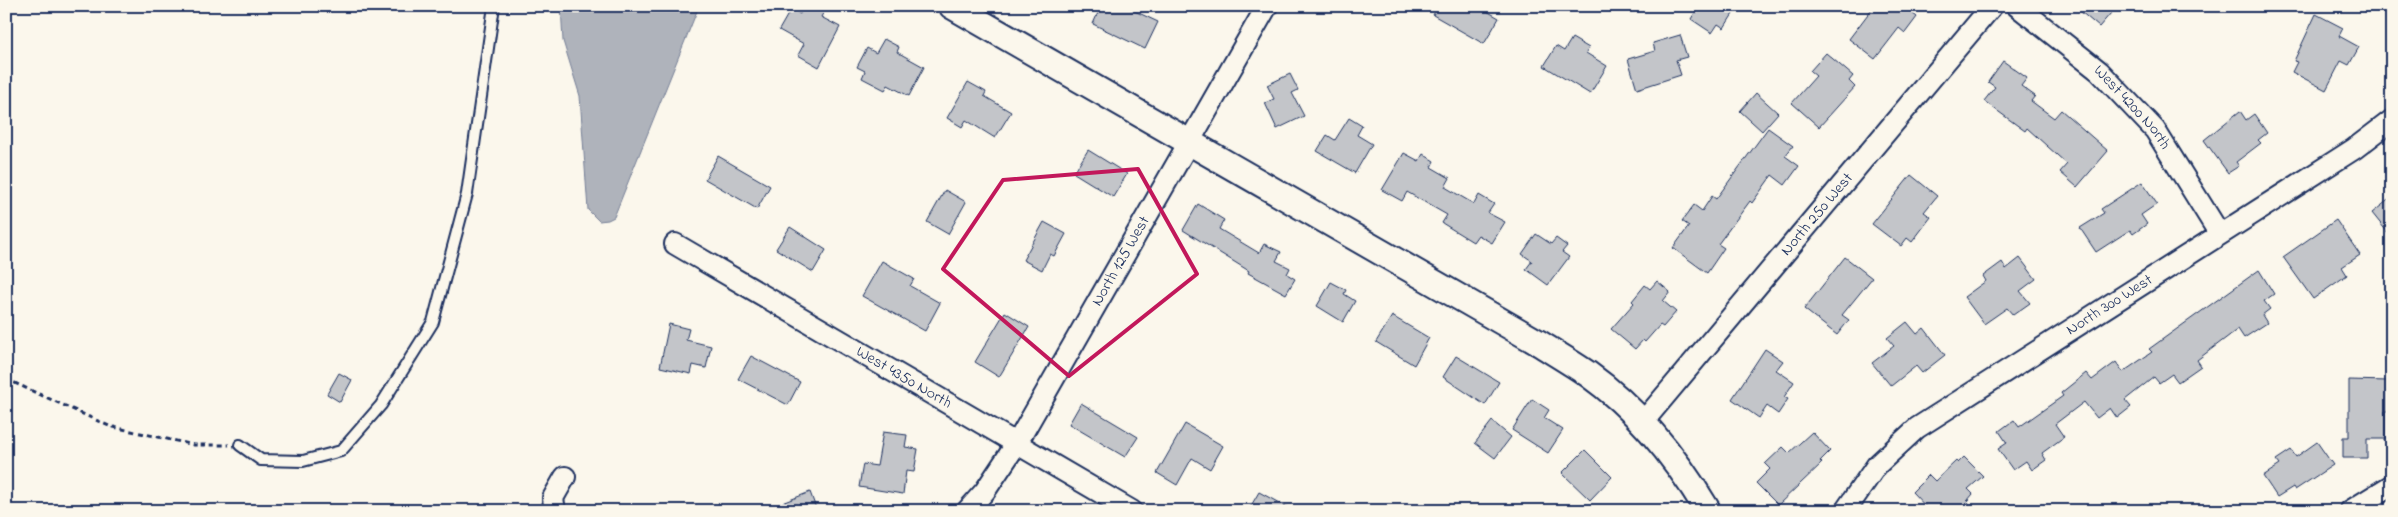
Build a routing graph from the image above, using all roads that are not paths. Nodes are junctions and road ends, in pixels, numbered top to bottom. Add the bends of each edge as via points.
1 (494, 6) edge
2 (952, 6) edge
3 (1267, 6) edge
4 (1992, 6) edge
5 (2017, 6) edge
6 (2392, 120) edge
7 (1189, 142) junction
8 (2219, 234) junction
9 (675, 244) dead end
10 (1643, 422) junction
11 (1017, 443) junction
12 (240, 445) road end
13 (565, 477) dead end
14 (2392, 485) edge
15 (555, 511) edge
16 (966, 511) edge
17 (1132, 511) edge
18 (1708, 511) edge
19 (1845, 511) edge
20 (2350, 511) edge

1 - 12 lane via 467,194 432,322 381,405 341,451 303,461 261,460
2 - 7 street
3 - 7 street, North 125 West
4 - 10 street, North 250 West
5 - 8 street, West 4200 North via 2099,71 2155,130
6 - 8 street, North 300 West
7 - 10 street via 1539,343 1589,374
7 - 11 street, North 125 West
8 - 19 street, North 300 West via 1917,428 1877,465
9 - 11 street, West 4350 North
10 - 18 street via 1668,451
11 - 16 street, North 125 West via 985,491
11 - 17 street, West 4350 North
13 - 15 street via 553,498
14 - 20 street

